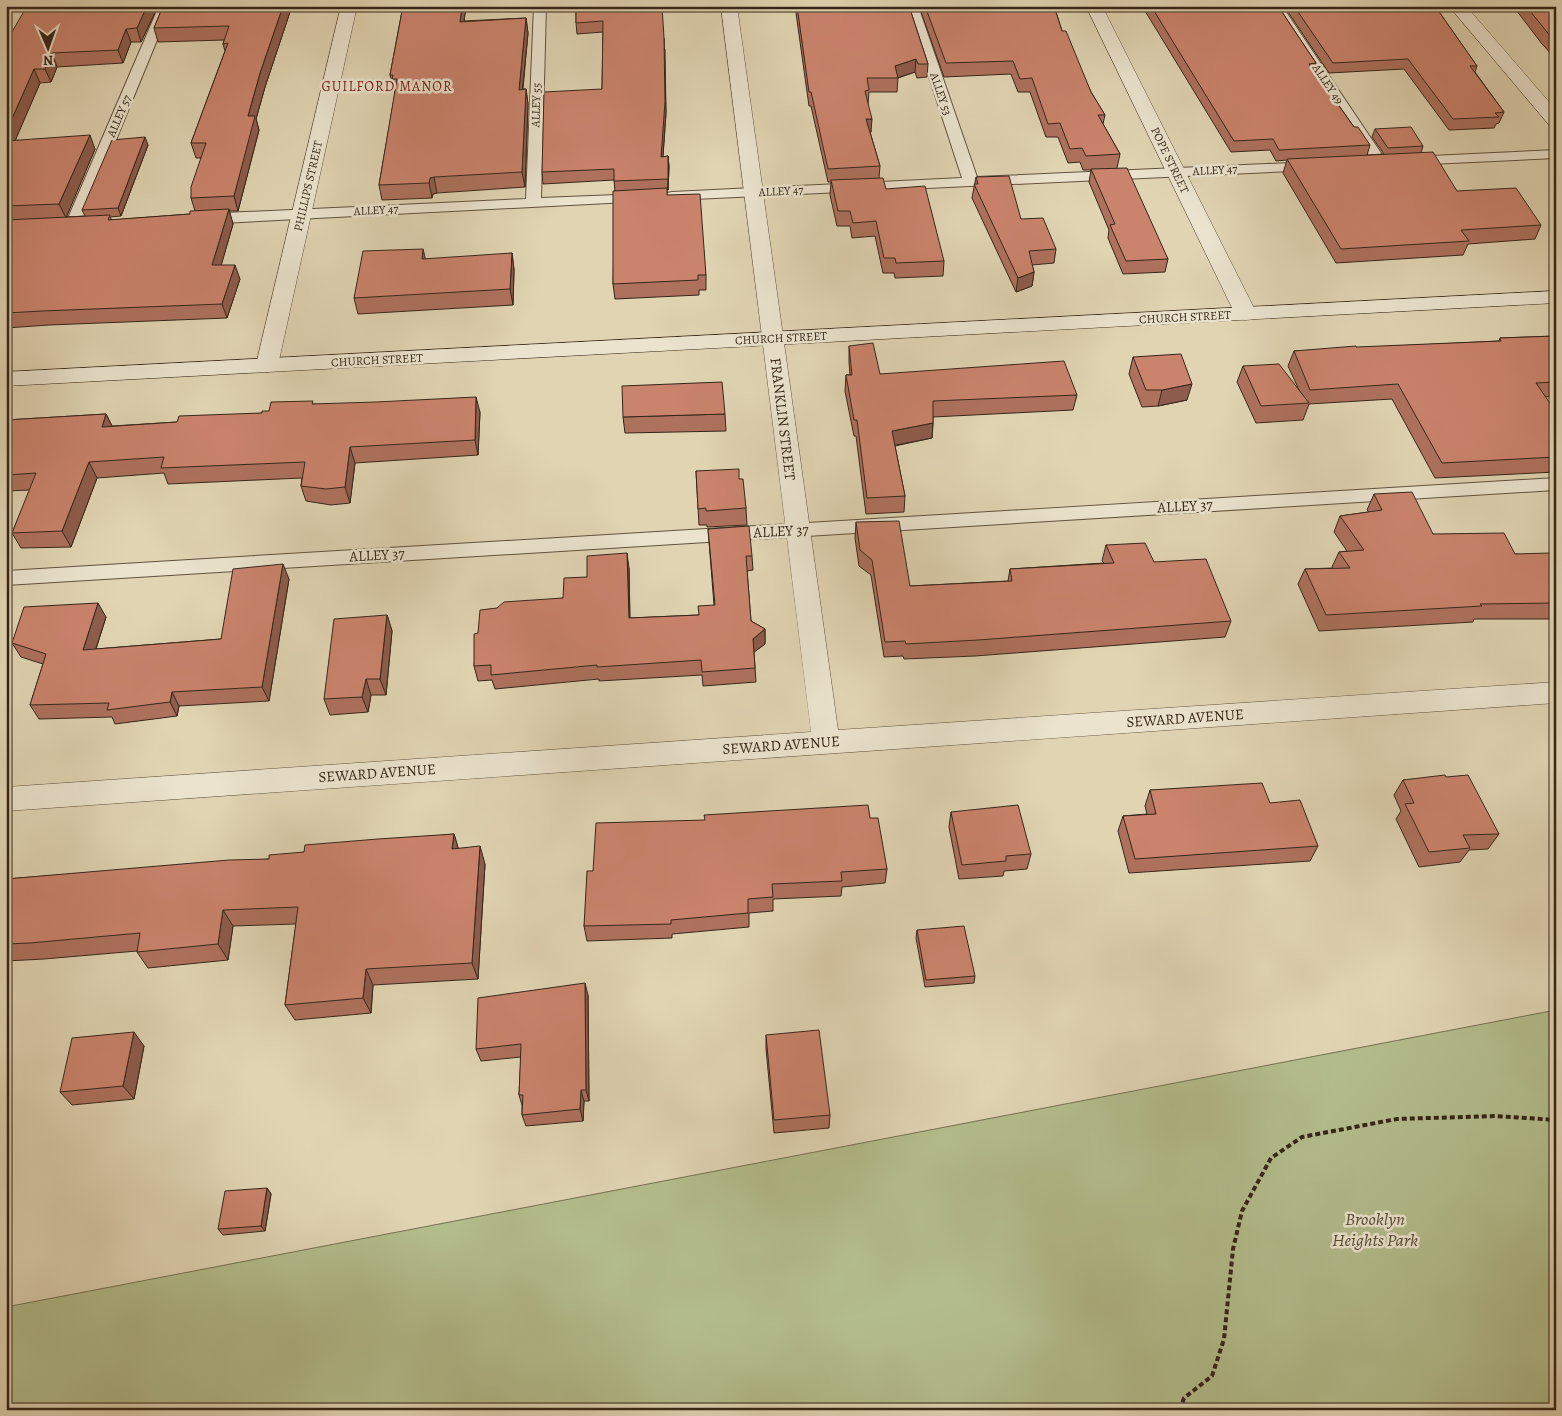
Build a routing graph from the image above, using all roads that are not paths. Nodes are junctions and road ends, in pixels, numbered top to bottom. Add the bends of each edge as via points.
1 (165, 6) edge
2 (349, 6) edge
3 (540, 6) edge
4 (729, 6) edge
5 (912, 6) edge
6 (1094, 6) edge
7 (1276, 6) edge
8 (1457, 6) edge
9 (1556, 122) edge
10 (1556, 154) edge
11 (1380, 162) junction
12 (1361, 163) edge
13 (1331, 165) edge
14 (1176, 172) junction
15 (971, 182) junction
16 (754, 192) junction
17 (533, 203) junction
18 (302, 214) junction
19 (192, 219) edge
20 (92, 224) edge
21 (1556, 297) edge
22 (1246, 314) junction
23 (773, 339) junction
24 (267, 365) junction
25 (6, 379) edge
26 (1556, 484) edge
27 (798, 530) junction
28 (6, 578) edge
29 (1556, 692) edge
30 (826, 742) junction
31 (6, 799) edge

1 - 20 lane, ALLEY 57 via 68,225
2 - 18 street, PHILLIPS STREET
3 - 17 lane, ALLEY 55
4 - 16 street, FRANKLIN STREET
5 - 15 lane, ALLEY 53
6 - 14 street, POPE STREET
7 - 11 lane, ALLEY 49
8 - 9 street
10 - 11 lane
11 - 12 lane
13 - 14 lane, ALLEY 47
14 - 15 lane, ALLEY 47
14 - 22 street, POPE STREET
15 - 16 lane, ALLEY 47
16 - 17 lane, ALLEY 47
16 - 23 street, FRANKLIN STREET
17 - 18 lane, ALLEY 47
18 - 19 lane, ALLEY 47
18 - 24 street, PHILLIPS STREET
21 - 22 street, CHURCH STREET
22 - 23 street, CHURCH STREET
23 - 24 street, CHURCH STREET
23 - 27 street, FRANKLIN STREET
24 - 25 street, CHURCH STREET
26 - 27 lane, ALLEY 37
27 - 28 lane, ALLEY 37
27 - 30 street, FRANKLIN STREET
29 - 30 street, SEWARD AVENUE
30 - 31 street, SEWARD AVENUE

